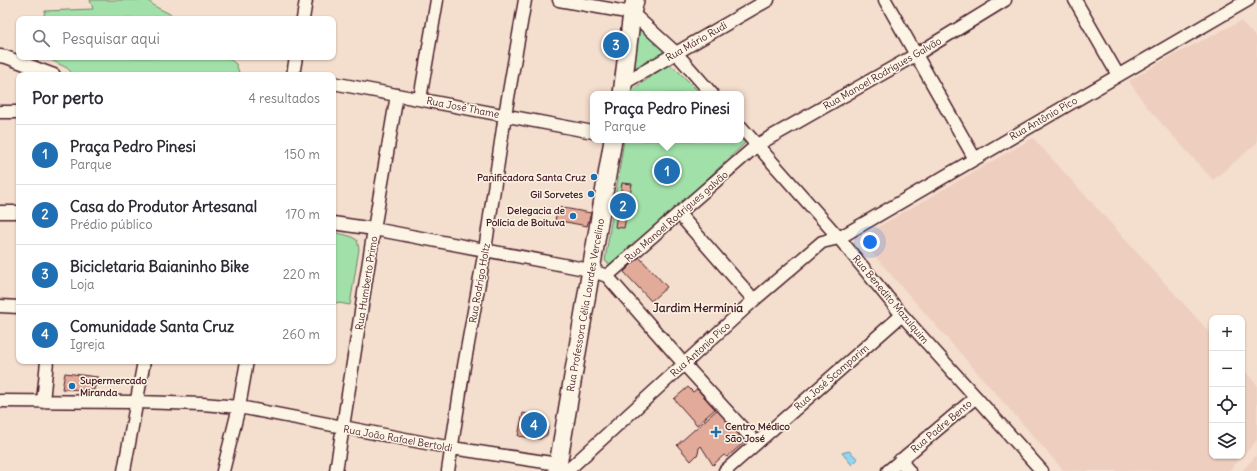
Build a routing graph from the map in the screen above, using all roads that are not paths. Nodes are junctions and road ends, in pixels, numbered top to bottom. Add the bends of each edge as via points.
1 (306, 0) edge
2 (437, 0) edge
3 (524, 0) edge
4 (559, 0) edge
5 (768, 0) edge
6 (885, 0) edge
7 (1005, 0) edge
8 (1075, 0) edge
9 (1248, 0) edge
10 (633, 6) edge
11 (303, 16) edge
12 (676, 53) junction
13 (917, 54) junction
14 (0, 56) edge
15 (296, 60) edge
16 (46, 72) edge
17 (294, 72) edge
18 (1118, 75) junction
19 (336, 84) edge
20 (623, 88) edge
21 (709, 91) edge
22 (397, 95) junction
23 (420, 99) junction
24 (0, 112) edge
25 (16, 112) edge
26 (505, 115) junction
27 (744, 130) edge
28 (590, 131) edge
29 (613, 143) edge
30 (757, 145) junction
31 (975, 159) junction
32 (0, 212) edge
33 (16, 212) edge
34 (679, 214) junction
35 (336, 223) edge
36 (374, 229) junction
37 (839, 238) junction
38 (485, 250) junction
39 (590, 270) junction
40 (607, 276) junction
41 (754, 300) junction
42 (0, 306) edge
43 (16, 307) edge
44 (902, 315) junction
45 (47, 364) edge
46 (143, 364) edge
47 (246, 364) edge
48 (684, 364) junction
49 (976, 397) junction
50 (0, 401) edge
51 (43, 402) junction
52 (137, 402) junction
53 (239, 407) junction
54 (343, 428) junction
55 (756, 443) junction
56 (452, 448) junction
57 (900, 460) junction
58 (561, 469) edge
59 (124, 471) edge
60 (223, 471) edge
61 (336, 471) edge
62 (448, 471) edge
63 (725, 471) edge
64 (888, 471) edge
65 (909, 471) edge
66 (1042, 471) edge

1 - 11 street
2 - 23 street
3 - 26 street, Rua Rodrigo Holtz
4 - 10 street
5 - 12 street, Rua Mário Rudi
6 - 13 street
7 - 13 street, Rua Manoel Rodrigues Galvão
8 - 18 street
9 - 18 street, Rua Antônio Pico
10 - 12 street
10 - 20 main road
12 - 20 street, Rua Mário Rudi
12 - 21 street
13 - 30 street, Rua Manoel Rodrigues Galvão
13 - 31 street
14 - 16 street
15 - 17 street
18 - 31 street, Rua Antônio Pico
19 - 22 street, Rua José Thame
22 - 23 street, Rua José Thame
22 - 36 street, Rua Humberto Primo
23 - 26 street, Rua José Thame
24 - 25 street
26 - 28 street, Rua José Thame
26 - 38 street, Rua Rodrigo Holtz
27 - 30 street, Rua Benedito Mazulquim
29 - 39 main road, Rua Professora Célia Lourdes Vercelino
30 - 34 street, Rua Manoel Rodrigues galvão
30 - 37 street, Rua Benedito Mazulquim
31 - 37 street, Rua Antônio Pico
32 - 33 street
34 - 40 street, Rua Manoel Rodrigues galvão
34 - 41 street
35 - 36 street
36 - 38 street
36 - 54 street, Rua Humberto Primo
37 - 41 street, Rua Antonio Pico via 822,242
37 - 44 street, Rua Benedito Mazulquim
38 - 39 street
38 - 56 street, Rua Rodrigo Holtz
39 - 40 street
39 - 58 main road, Rua Professora Célia Lourdes Vercelino
40 - 48 street
41 - 48 street, Rua Antonio Pico
42 - 43 street
44 - 49 street, Rua Benedito Mazulquim
44 - 55 street, Rua José Scomparim
45 - 51 street
46 - 52 street
47 - 53 street
48 - 55 street
48 - 58 street, Rua Antonio Pico
49 - 57 street, Rua Padre Bento
49 - 66 street, Rua Benedito Mazulquim
50 - 51 street, Rua João Rafael Bertoldi
51 - 52 street, Rua João Rafael Bertoldi
52 - 53 street, Rua João Rafael Bertoldi
52 - 59 street
53 - 54 street, Rua João Rafael Bertoldi
53 - 60 street
54 - 56 street, Rua João Rafael Bertoldi
54 - 61 street, Rua Humberto Primo
55 - 63 street, Rua José Scomparim
56 - 58 street, Rua João Rafael Bertoldi
56 - 62 street, Rua Rodrigo Holtz
57 - 64 street, Rua Padre Bento
57 - 65 street

